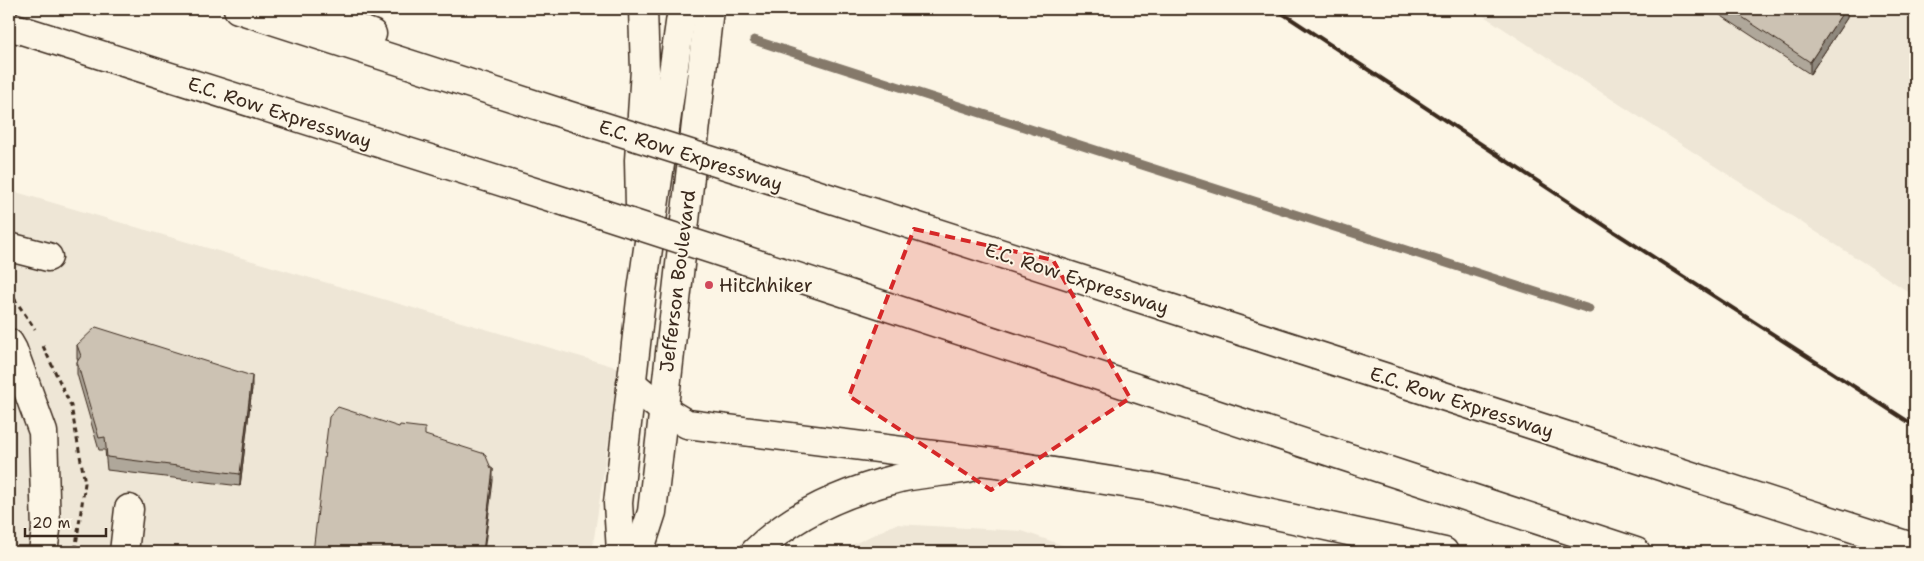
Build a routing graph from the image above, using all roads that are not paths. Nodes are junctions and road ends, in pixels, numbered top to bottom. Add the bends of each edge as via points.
1 (238, 9) edge
2 (306, 9) edge
3 (643, 9) edge
4 (682, 9) edge
5 (709, 9) edge
6 (9, 26) edge
7 (412, 65) junction
8 (9, 248) edge
9 (48, 257) dead end
10 (642, 291) junction
11 (9, 344) edge
12 (631, 383) junction
13 (662, 409) junction
14 (998, 463) junction
15 (129, 510) dead end
16 (1915, 548) edge
17 (44, 552) edge
18 (124, 552) edge
19 (621, 552) edge
20 (638, 552) edge
21 (755, 552) edge
22 (1444, 552) edge
23 (1636, 552) edge

1 - 7 main road, E.C. Row Expressway
2 - 7 main road via 380,37
3 - 10 main road via 645,70 639,160
4 - 10 main road, Jefferson Boulevard
5 - 13 main road, Jefferson Boulevard
6 - 23 main road, E.C. Row Expressway, bridge via 566,202
7 - 16 main road, E.C. Row Expressway, bridge
8 - 9 main road
10 - 12 main road, Jefferson Boulevard
11 - 17 main road via 43,432
12 - 13 main road
12 - 19 main road, Jefferson Boulevard via 618,503
13 - 14 main road via 687,424 721,430
13 - 20 main road, Jefferson Boulevard via 652,512
14 - 21 main road via 902,478 863,488 822,506 784,529
14 - 22 main road via 1149,487
15 - 18 main road

